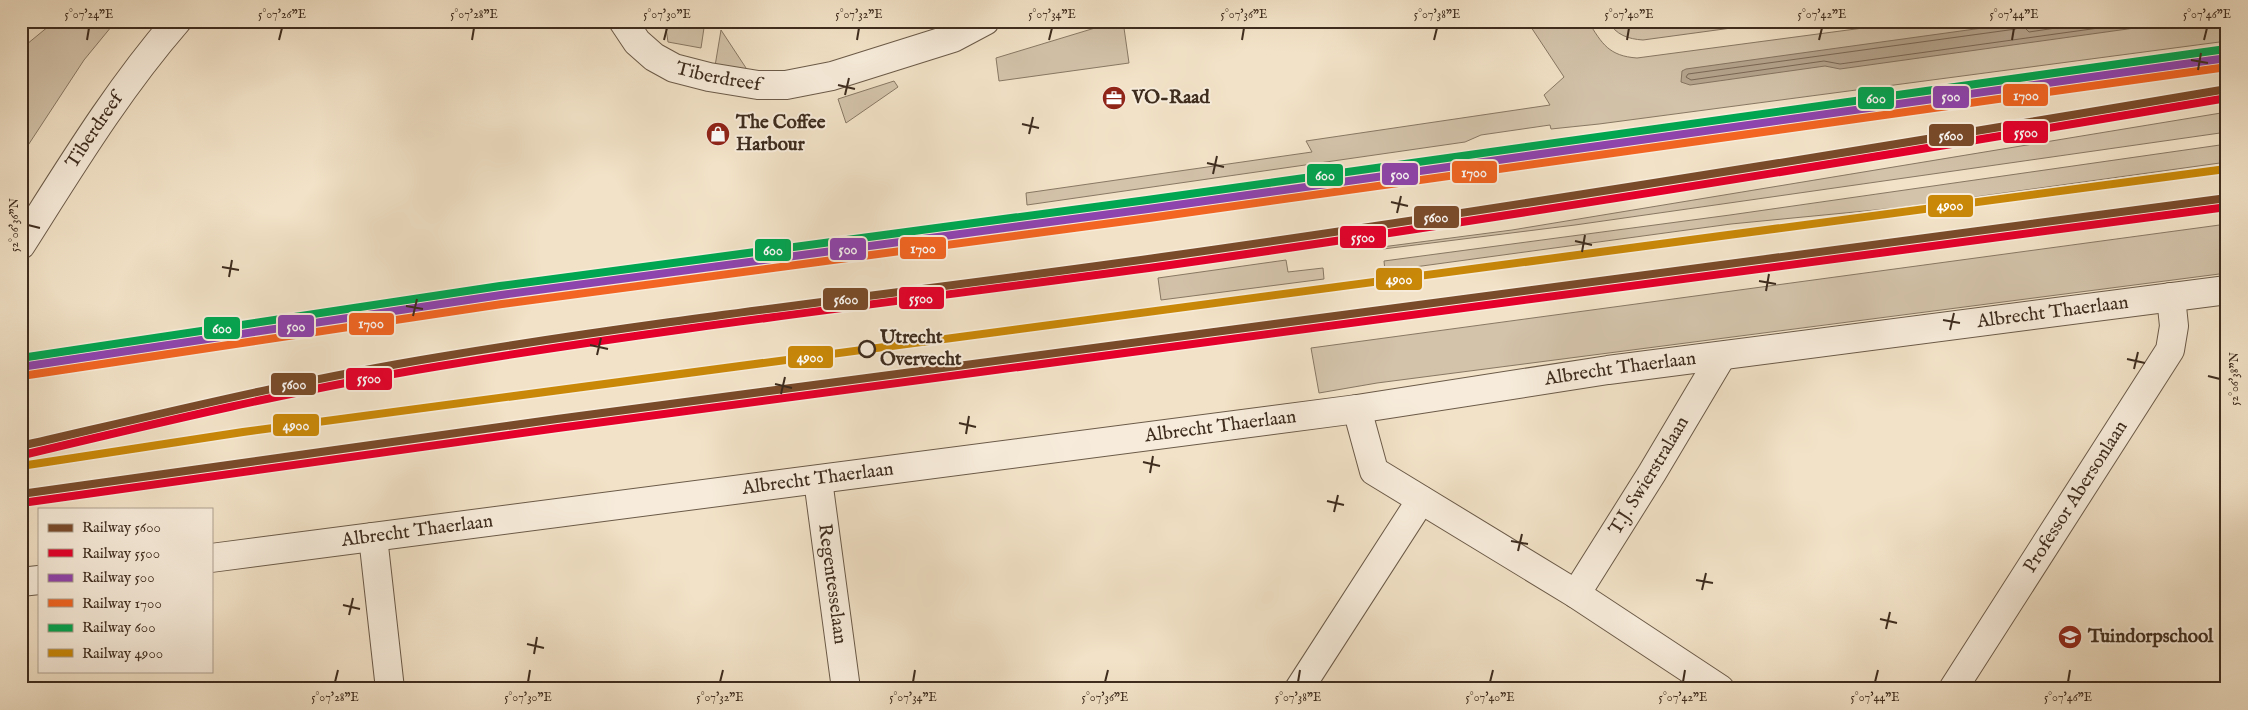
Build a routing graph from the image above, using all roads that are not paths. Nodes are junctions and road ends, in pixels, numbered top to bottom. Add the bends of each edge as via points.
1 (177, 21) edge
2 (623, 21) edge
3 (986, 21) edge
4 (21, 245) edge
5 (2227, 290) edge
6 (2171, 297) junction
7 (1721, 357) junction
8 (1357, 409) junction
9 (818, 480) junction
10 (1421, 500) junction
11 (373, 537) junction
12 (212, 558) edge
13 (38, 580) edge
14 (21, 582) edge
15 (1576, 594) junction
16 (390, 689) edge
17 (846, 689) edge
18 (1300, 689) edge
19 (1720, 689) edge
20 (1953, 689) edge

1 - 4 street, Tiberdreef via 147,55 98,125
2 - 3 street, Tiberdreef via 637,42 674,68 690,74 758,85 786,85 832,76 953,38
5 - 6 street, Albrecht Thaerlaan
6 - 7 street, Albrecht Thaerlaan
6 - 20 street, Professor Abersonlaan via 2174,326 2170,350
7 - 8 street, Albrecht Thaerlaan via 1608,370
7 - 15 street, T.J. Swierstralaan
8 - 9 street, Albrecht Thaerlaan
8 - 10 street via 1374,471
9 - 11 street, Albrecht Thaerlaan
9 - 17 street, Regentesselaan
10 - 15 street
10 - 18 street
11 - 12 street, Albrecht Thaerlaan
11 - 16 street
13 - 14 street
15 - 19 street

